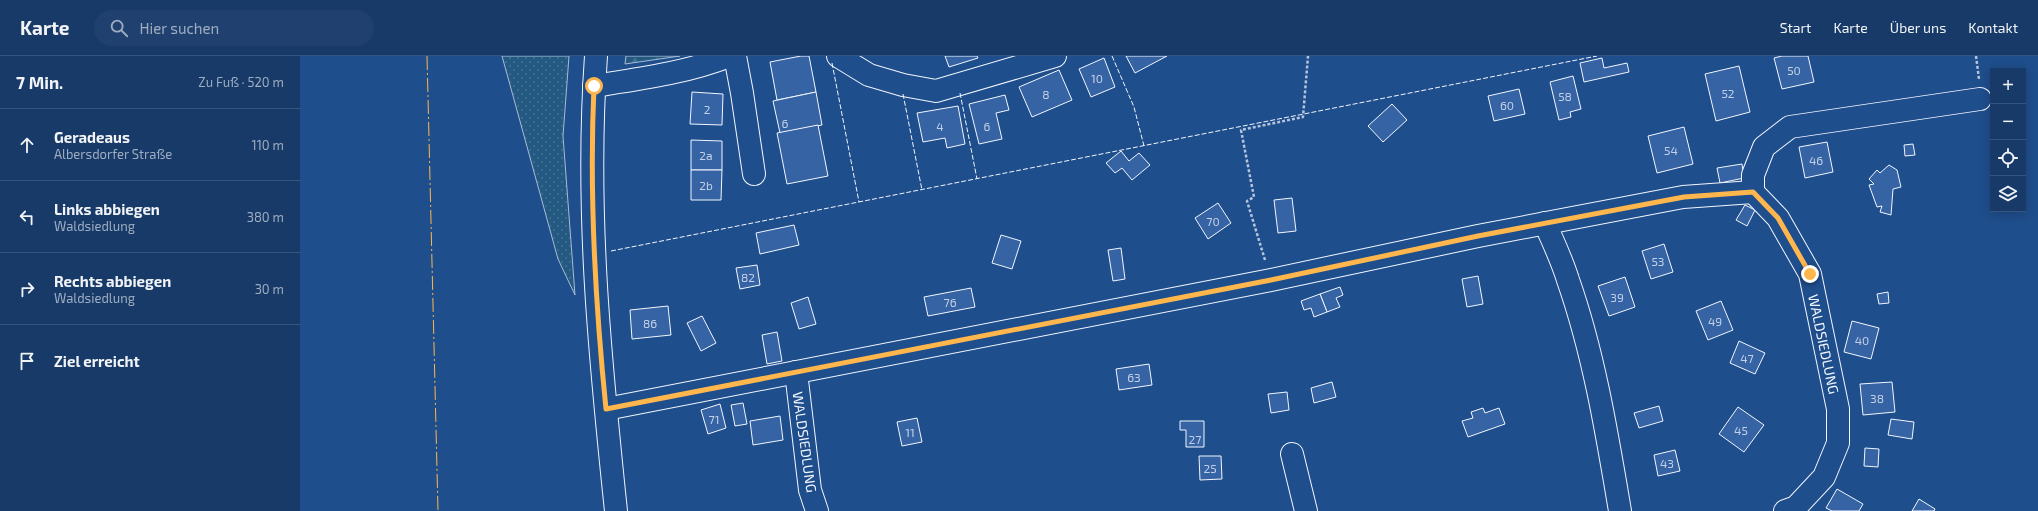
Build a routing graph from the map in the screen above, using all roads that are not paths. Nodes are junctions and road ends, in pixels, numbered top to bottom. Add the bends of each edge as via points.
1 (596, 56) edge
2 (729, 56) edge
3 (735, 56) edge
4 (838, 56) edge
5 (1055, 56) edge
6 (594, 86) junction
7 (1980, 99) dead end
8 (754, 174) dead end
9 (1753, 192) junction
10 (1545, 223) junction
11 (796, 372) junction
12 (606, 409) junction
13 (1292, 454) dead end
14 (616, 511) edge
15 (817, 511) edge
16 (1306, 511) edge
17 (1620, 511) edge
18 (1785, 511) edge

1 - 6 street
2 - 6 street via 712,63 657,76
3 - 8 street
4 - 5 street via 869,75 936,91
6 - 12 street via 591,175 593,255
7 - 9 street via 1790,127 1764,147 1753,175
9 - 10 street, WALDSIEDLUNG via 1684,197
9 - 18 street, WALDSIEDLUNG via 1778,218 1810,274 1838,409 1838,443 1824,477 1796,507
10 - 11 street, WALDSIEDLUNG via 1271,280
10 - 17 street via 1568,280 1587,344
11 - 12 street, WALDSIEDLUNG
11 - 15 street, WALDSIEDLUNG via 810,490
12 - 14 street
13 - 16 street

